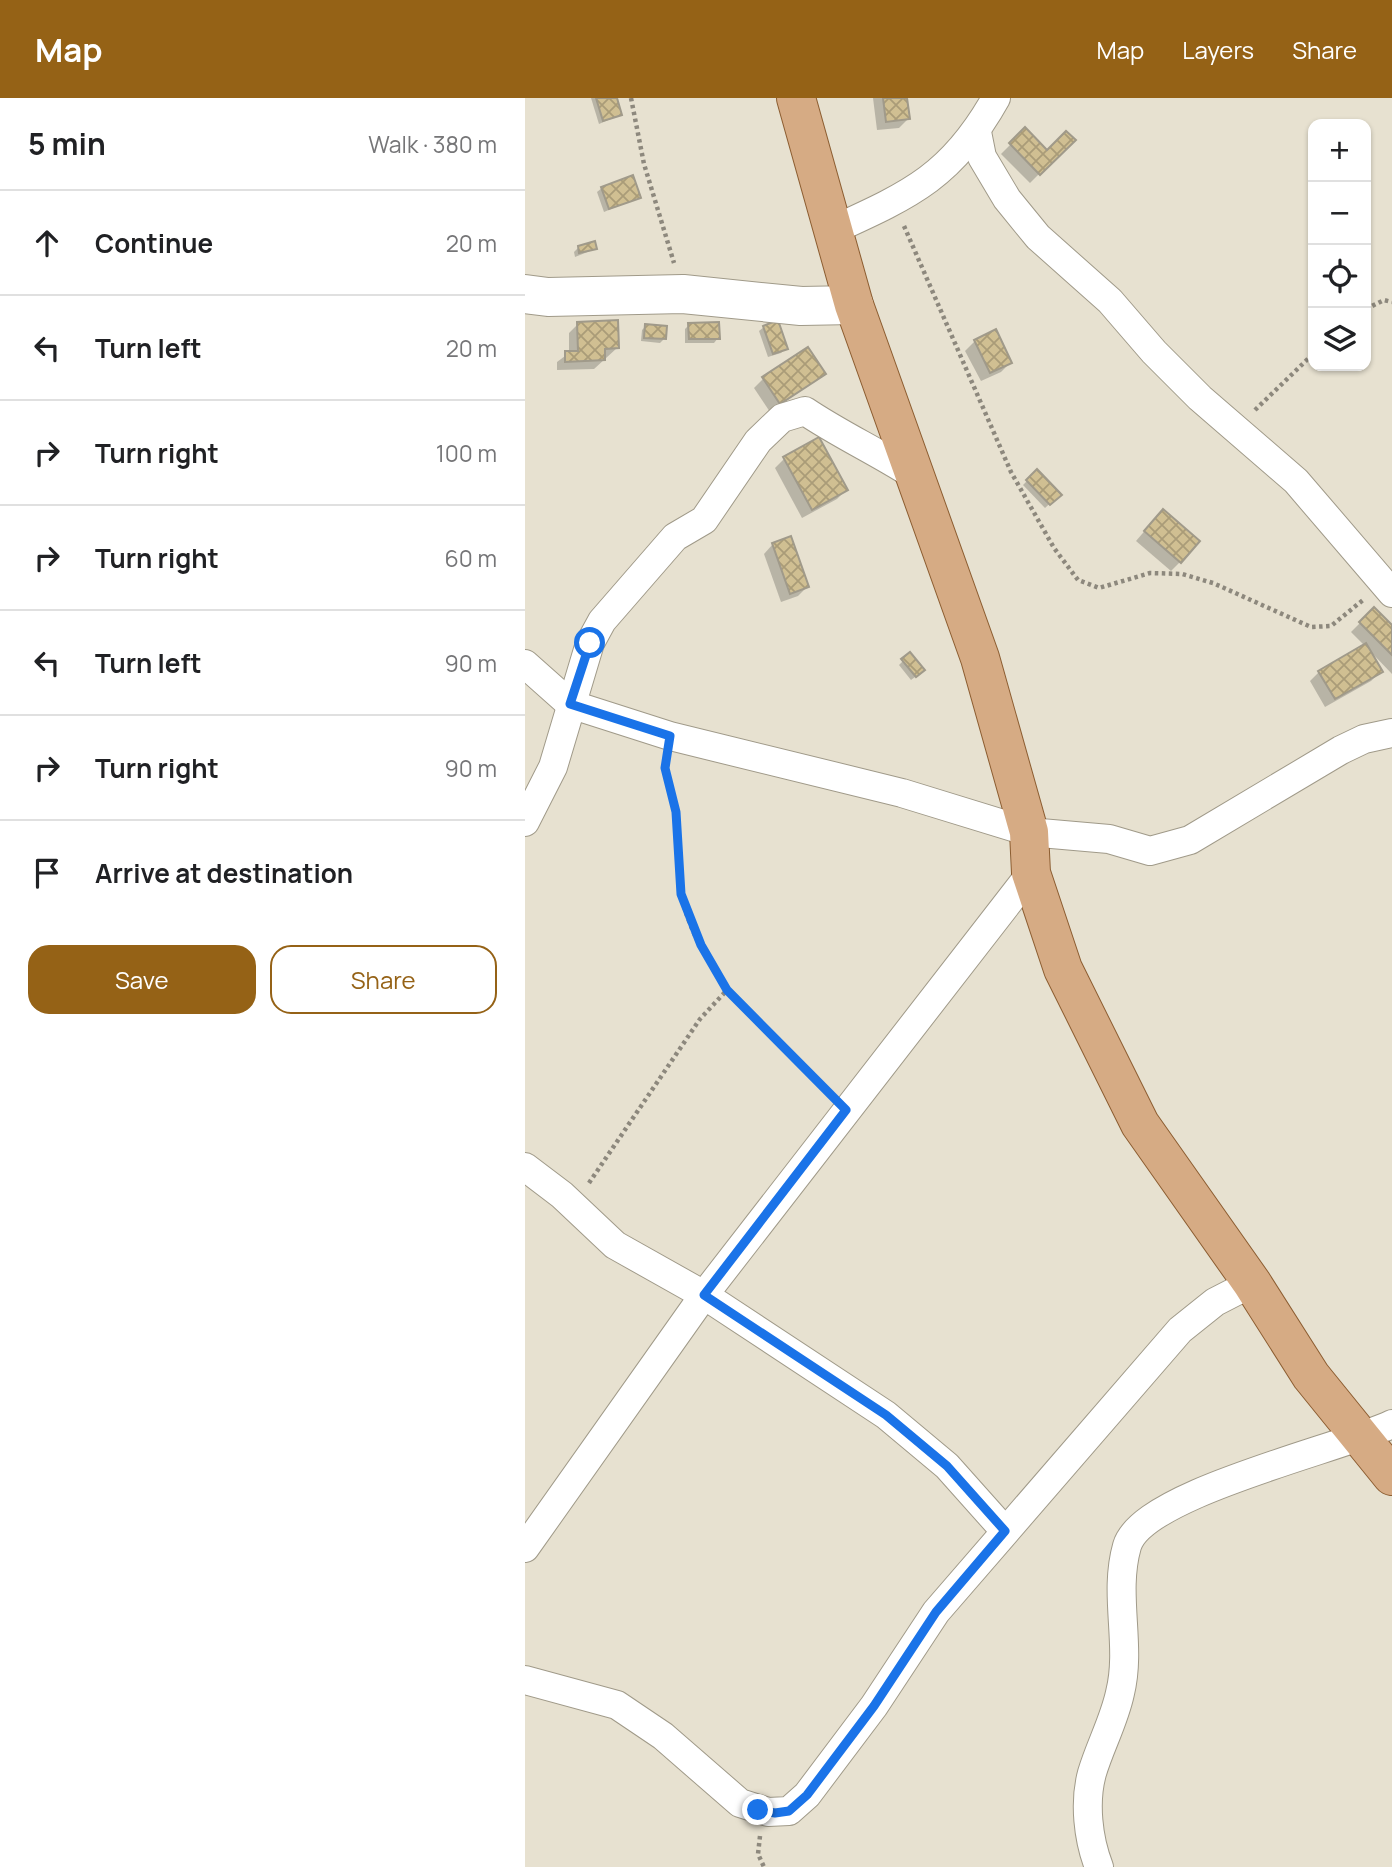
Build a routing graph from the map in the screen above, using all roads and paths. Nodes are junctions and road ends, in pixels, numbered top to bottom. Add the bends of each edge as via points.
1 (631, 98) edge
2 (796, 98) edge
3 (996, 98) edge
4 (977, 132) junction
5 (893, 203) junction
6 (835, 229) junction
7 (533, 289) edge
8 (683, 294) junction
9 (1392, 302) edge
10 (854, 305) junction
11 (1368, 308) edge
12 (1308, 359) edge
13 (1236, 428) junction
14 (912, 474) junction
15 (1387, 589) edge
16 (525, 664) edge
17 (570, 704) junction
18 (1392, 733) edge
19 (670, 736) junction
20 (525, 822) edge
21 (1029, 832) junction
22 (1031, 873) junction
23 (727, 990) junction
24 (846, 1110) junction
25 (525, 1167) edge
26 (574, 1206) junction
27 (1252, 1283) junction
28 (704, 1295) junction
29 (1378, 1431) edge
30 (1392, 1476) edge
31 (1005, 1531) junction
32 (525, 1548) edge
33 (531, 1684) edge
34 (1099, 1867) edge

1 - 8 path via 644,164
2 - 6 main road
3 - 4 street
4 - 5 street via 944,167
4 - 13 street via 982,157 1007,199 1038,237
5 - 6 street
5 - 15 path via 1011,471 1053,548 1078,580 1099,588 1150,573 1182,574 1299,623 1322,628
6 - 10 main road
7 - 8 street
8 - 10 street via 801,306
9 - 11 path via 1384,300
10 - 14 main road
12 - 13 path
13 - 15 street via 1296,481
14 - 17 street via 805,411 782,418 745,456 704,520 675,537 602,621
14 - 21 main road via 980,658
16 - 17 street
17 - 19 street
17 - 20 street via 553,767
18 - 21 street via 1364,739 1190,840 1163,848 1150,851 1109,839
19 - 21 street via 902,793
19 - 23 path via 665,768 676,812 681,894 701,945
21 - 22 main road
22 - 24 street
22 - 27 main road via 1063,969 1140,1124
23 - 24 path
23 - 26 path via 700,1018
24 - 28 street
25 - 26 street
26 - 28 street via 615,1245
27 - 29 main road via 1311,1376
27 - 31 street via 1215,1302 1180,1330
28 - 31 street via 886,1415 947,1466
28 - 32 street
29 - 30 main road
29 - 34 street via 1230,1481 1155,1515 1131,1538 1121,1584 1122,1685 1092,1774 1089,1797 1092,1850
31 - 33 street via 936,1612 874,1706 807,1795 789,1811 768,1812 740,1803 663,1737 617,1705

